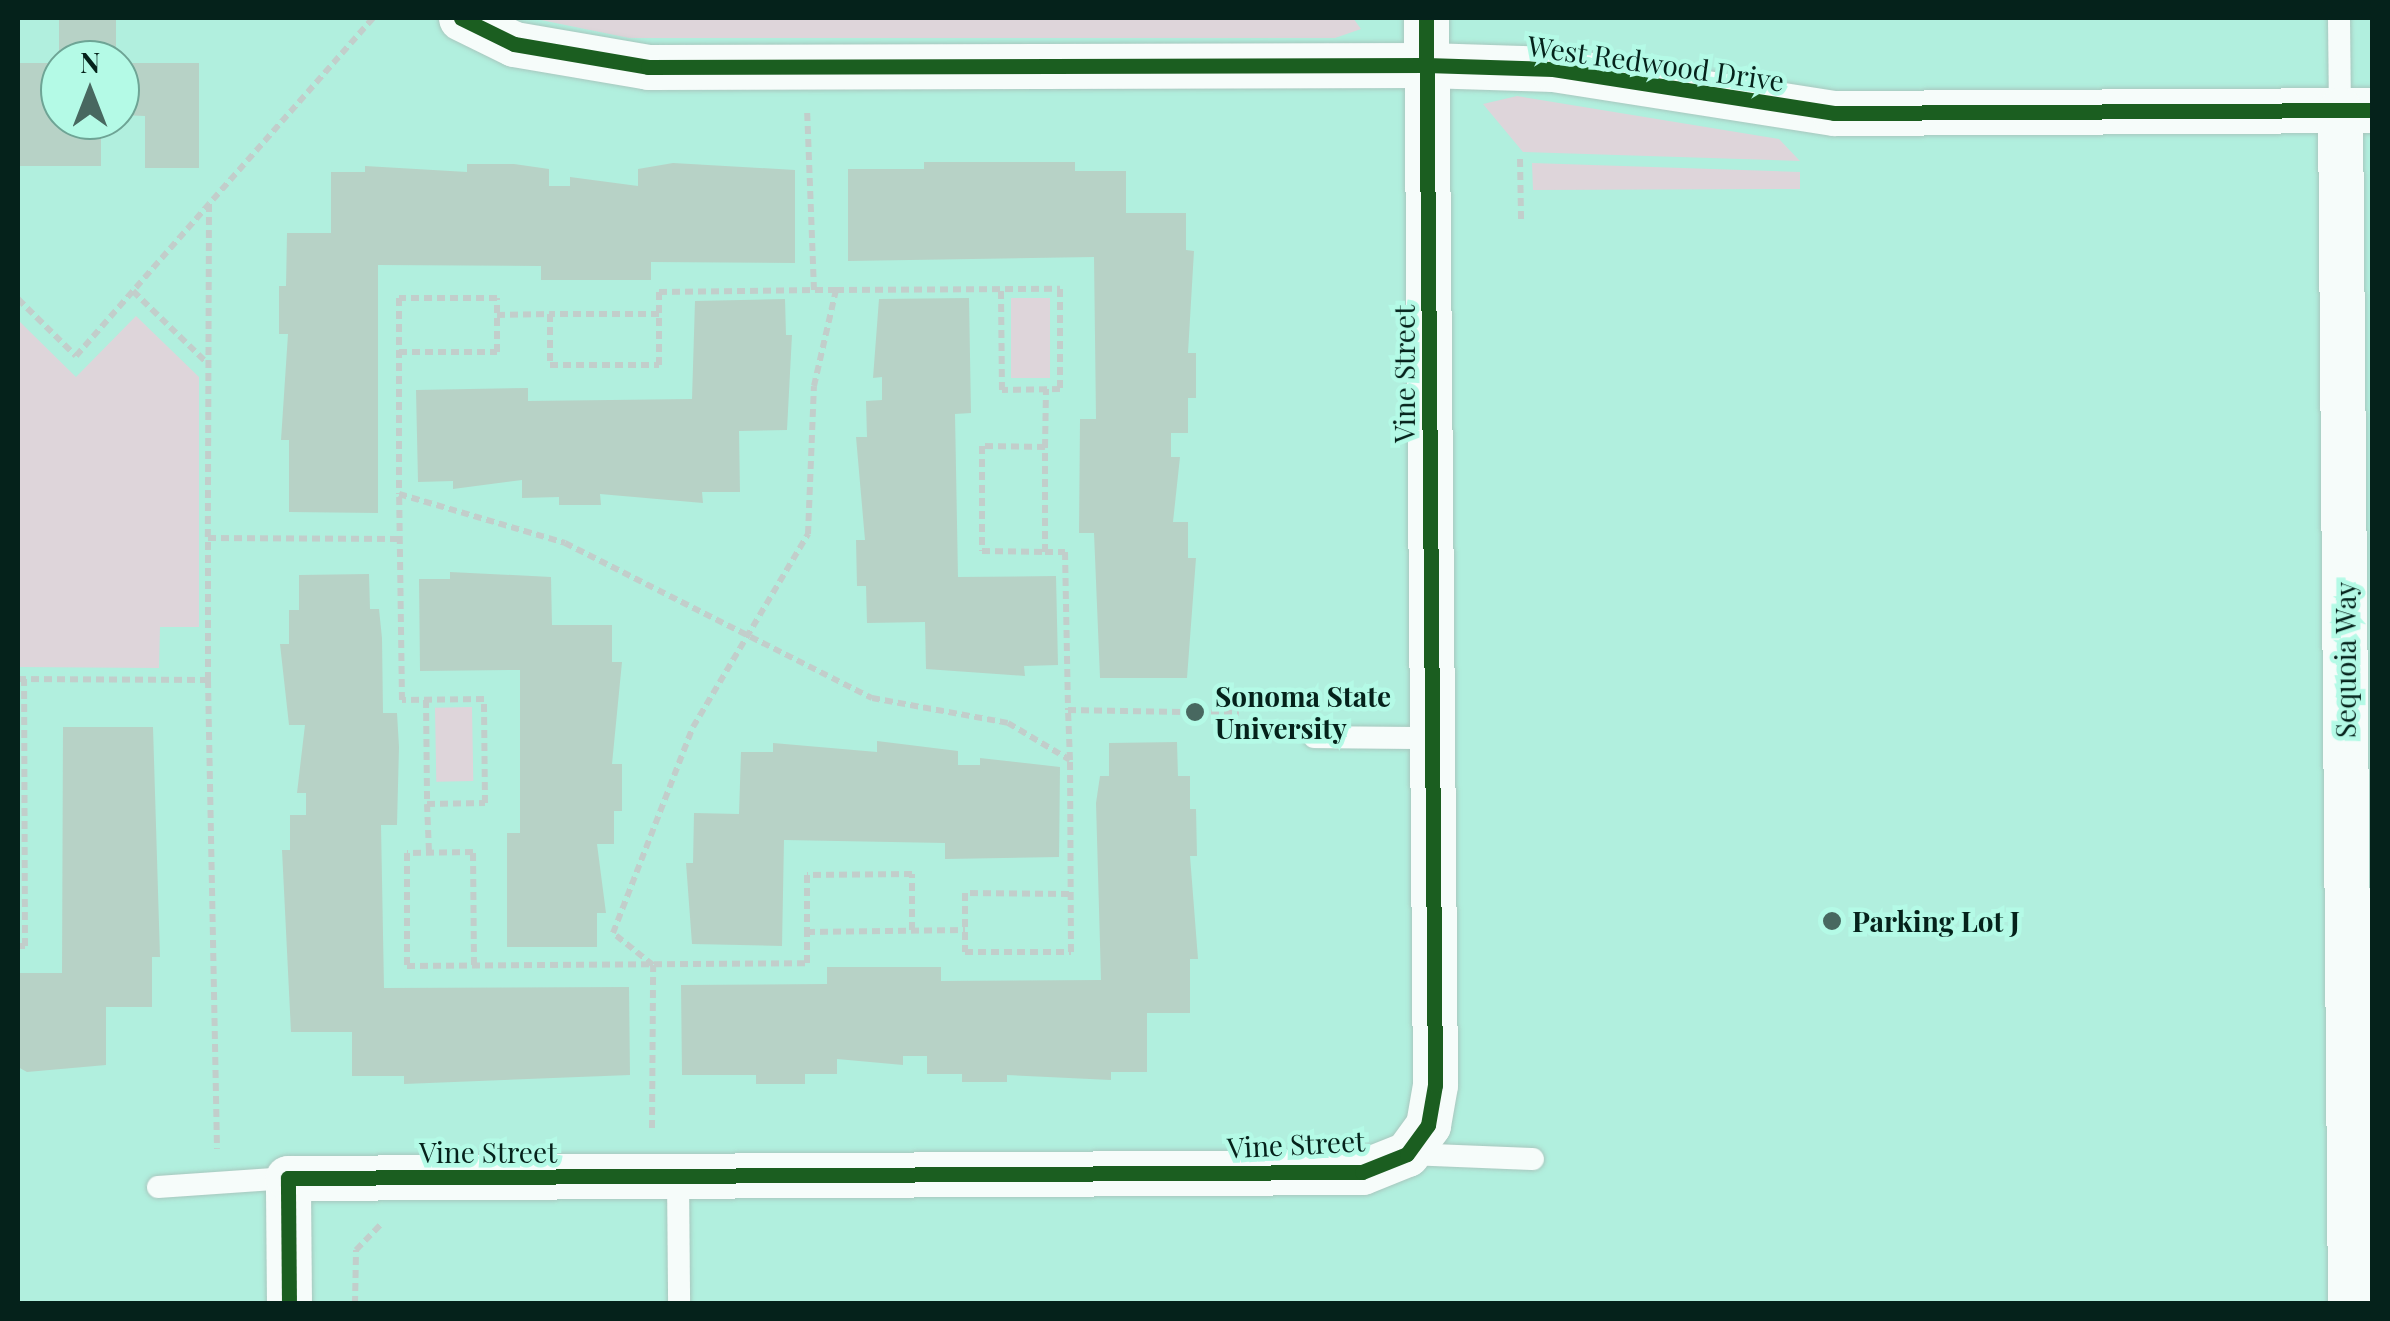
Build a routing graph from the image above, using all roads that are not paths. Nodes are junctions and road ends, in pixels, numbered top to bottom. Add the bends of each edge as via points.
1 (461, 18) edge
2 (1426, 18) edge
3 (2339, 18) edge
4 (1426, 65) junction
5 (2356, 110) edge
6 (1314, 737) dead end
7 (1432, 738) junction
8 (1407, 1154) junction
9 (1533, 1159) dead end
10 (678, 1176) junction
11 (288, 1178) junction
12 (158, 1188) dead end
13 (288, 1304) edge
14 (680, 1304) edge
15 (2350, 1304) edge

1 - 4 street, West Redwood Drive via 514,44 648,67
2 - 4 street, Vine Street
3 - 5 lane, Sequoia Way
4 - 5 street, West Redwood Drive via 1553,70 1834,113
4 - 7 street, Vine Street
5 - 15 street, Sequoia Way
6 - 7 lane
7 - 8 street, Vine Street via 1436,1085 1428,1125
8 - 9 lane
8 - 10 street, Vine Street via 1362,1172
10 - 11 street, Vine Street
10 - 14 lane
11 - 12 lane
11 - 13 street

